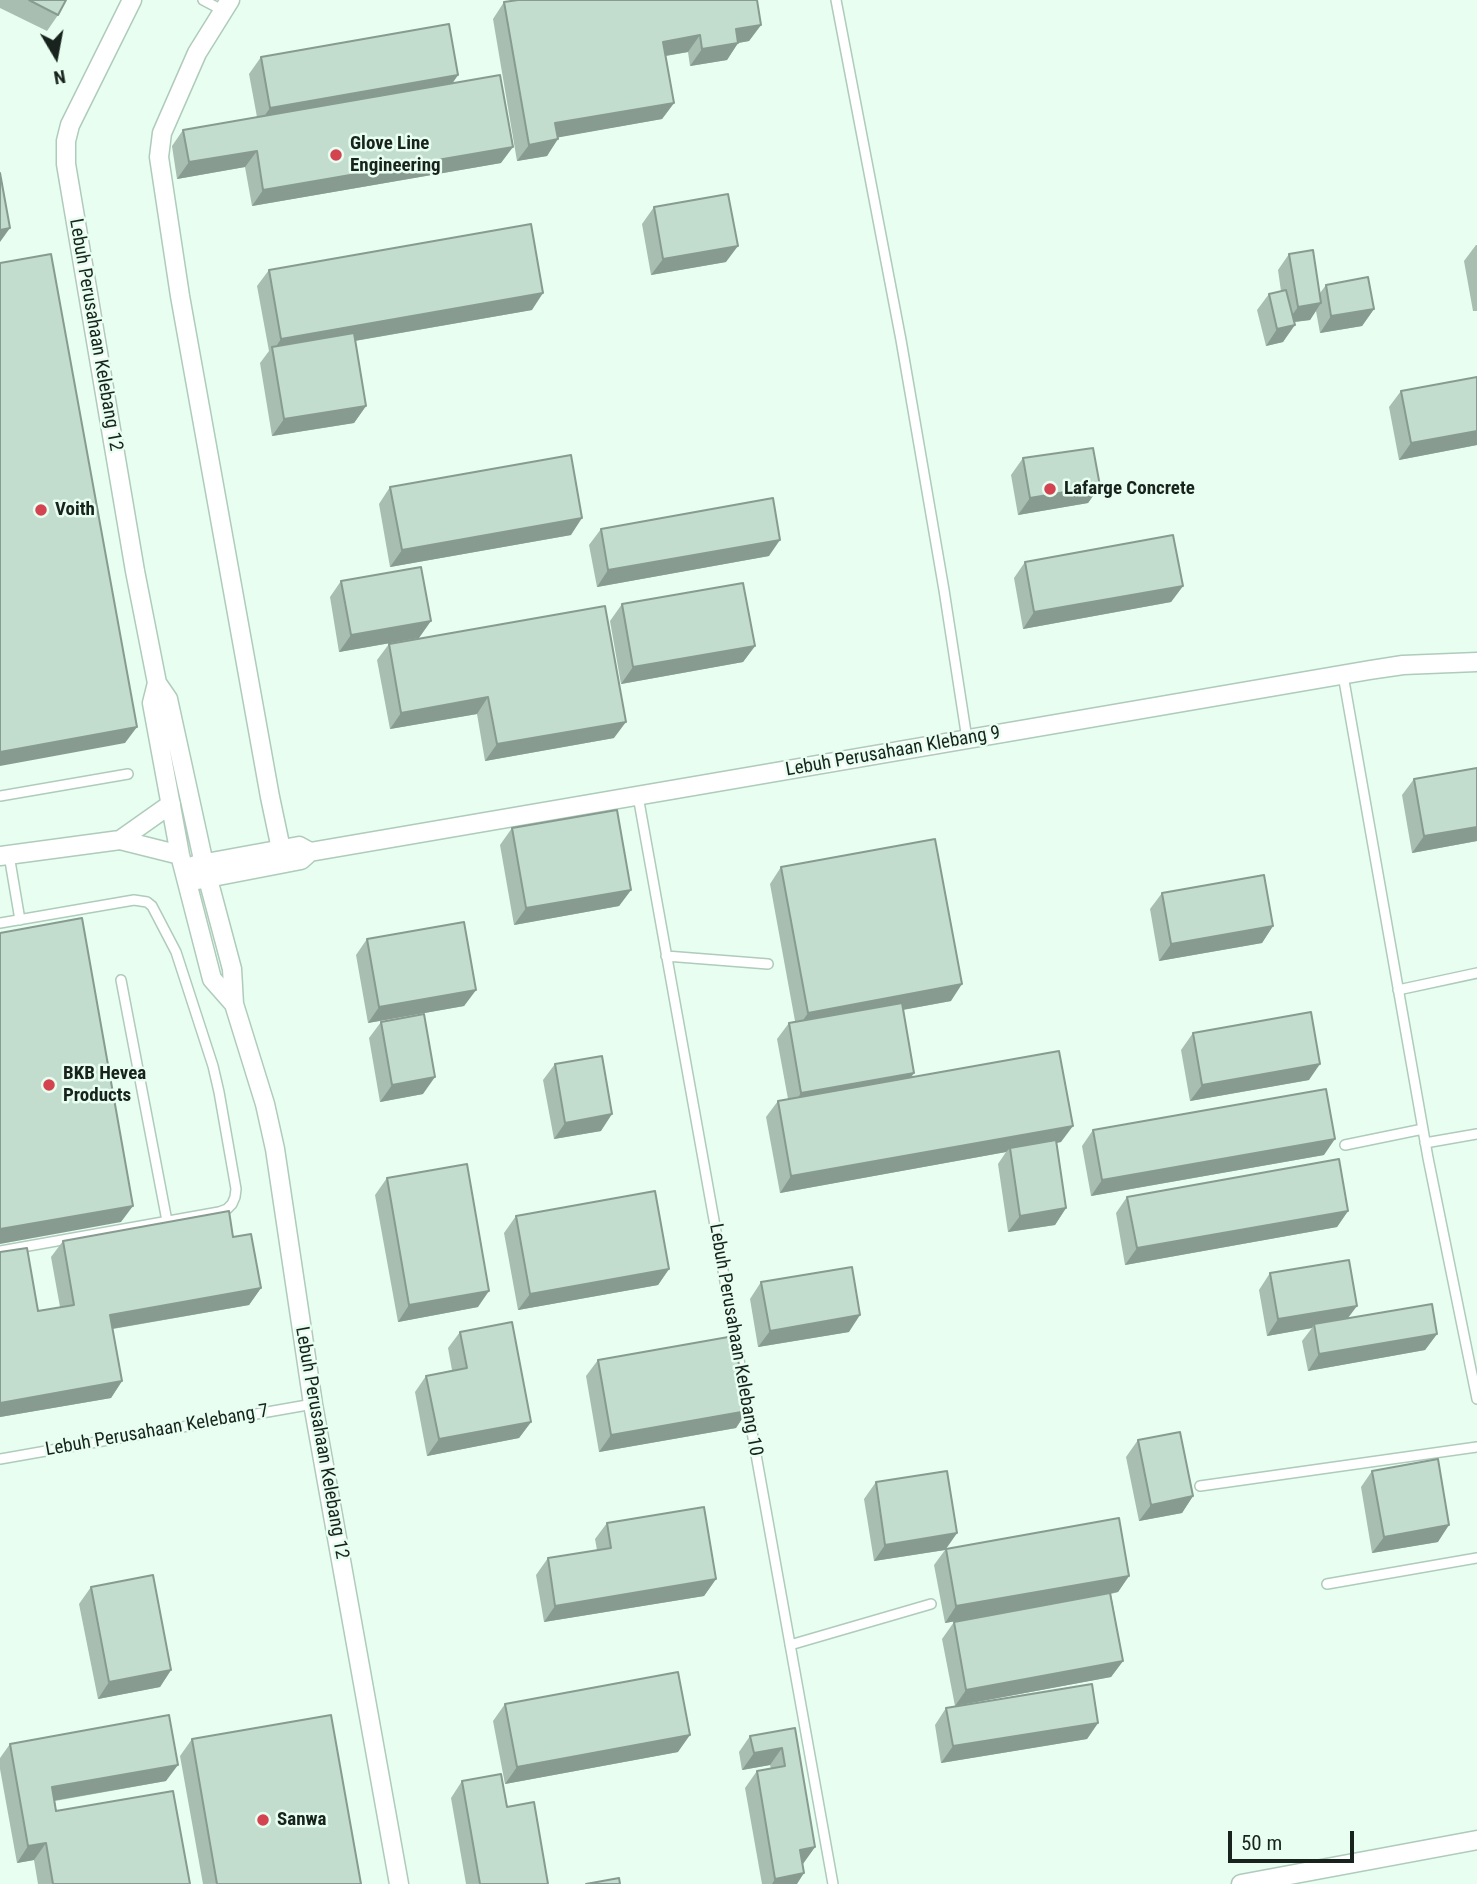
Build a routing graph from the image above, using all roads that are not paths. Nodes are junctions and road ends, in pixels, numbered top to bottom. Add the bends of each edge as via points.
1 (132, 0) edge
2 (203, 0) edge
3 (836, 0) edge
4 (227, 6) edge
5 (1477, 662) edge
6 (1343, 675) junction
7 (157, 683) junction
8 (967, 740) junction
9 (128, 774) dead end
10 (0, 796) edge
11 (638, 796) junction
12 (171, 804) junction
13 (120, 841) junction
14 (281, 849) junction
15 (310, 852) junction
16 (4, 856) edge
17 (183, 868) junction
18 (206, 871) junction
19 (20, 920) junction
20 (0, 923) edge
21 (666, 956) junction
22 (768, 964) dead end
23 (1477, 974) edge
24 (121, 980) dead end
25 (1398, 990) junction
26 (234, 1004) junction
27 (1423, 1129) junction
28 (1477, 1134) edge
29 (1425, 1143) junction
30 (1345, 1145) dead end
31 (167, 1222) junction
32 (0, 1251) edge
33 (1473, 1355) edge
34 (1477, 1399) edge
35 (313, 1404) junction
36 (1477, 1447) edge
37 (0, 1459) edge
38 (1200, 1486) dead end
39 (1477, 1558) edge
40 (1327, 1584) dead end
41 (931, 1604) dead end
42 (790, 1645) junction
43 (1477, 1840) edge
44 (399, 1884) edge
45 (833, 1884) edge
46 (1241, 1884) edge

1 - 7 street, Lebuh Perusahaan Kelebang 12 via 70,125 66,153
2 - 4 lane
3 - 8 lane via 901,340
4 - 14 street via 197,52 162,132 159,157
5 - 6 street, Lebuh Perusahaan Klebang 9 via 1403,665
6 - 8 street, Lebuh Perusahaan Klebang 9
6 - 25 lane
7 - 12 street, Lebuh Perusahaan Kelebang 12 via 152,703
7 - 18 street, Lebuh Perusahaan Kelebang 12 via 168,699
8 - 11 street, Lebuh Perusahaan Klebang 9
9 - 10 lane
11 - 15 street, Lebuh Perusahaan Klebang 9
11 - 21 lane, Lebuh Perusahaan Kelebang 10
12 - 13 street
12 - 17 street, Lebuh Perusahaan Kelebang 12
13 - 16 street
13 - 17 street
14 - 15 street, Lebuh Perusahaan Klebang 9 via 299,846
14 - 18 street, Lebuh Perusahaan Klebang 9
15 - 18 street, Lebuh Perusahaan Klebang 9 via 301,860
16 - 19 lane
17 - 18 street, Lebuh Perusahaan Klebang 9
17 - 26 street, Lebuh Perusahaan Kelebang 12 via 212,979
18 - 26 street, Lebuh Perusahaan Kelebang 12 via 232,969
19 - 20 lane
19 - 31 lane via 141,900 152,906 176,952 219,1092 236,1197 219,1212
21 - 22 lane
21 - 42 lane, Lebuh Perusahaan Kelebang 10
23 - 25 lane
24 - 31 lane
25 - 27 lane
26 - 35 street, Lebuh Perusahaan Kelebang 12 via 275,1149
27 - 29 lane
27 - 30 lane
28 - 29 lane
29 - 33 lane
31 - 32 lane
33 - 34 lane
35 - 37 lane, Lebuh Perusahaan Kelebang 7
35 - 44 street, Lebuh Perusahaan Kelebang 12
36 - 38 lane
39 - 40 lane
41 - 42 lane
42 - 45 lane, Lebuh Perusahaan Kelebang 10
43 - 46 street

